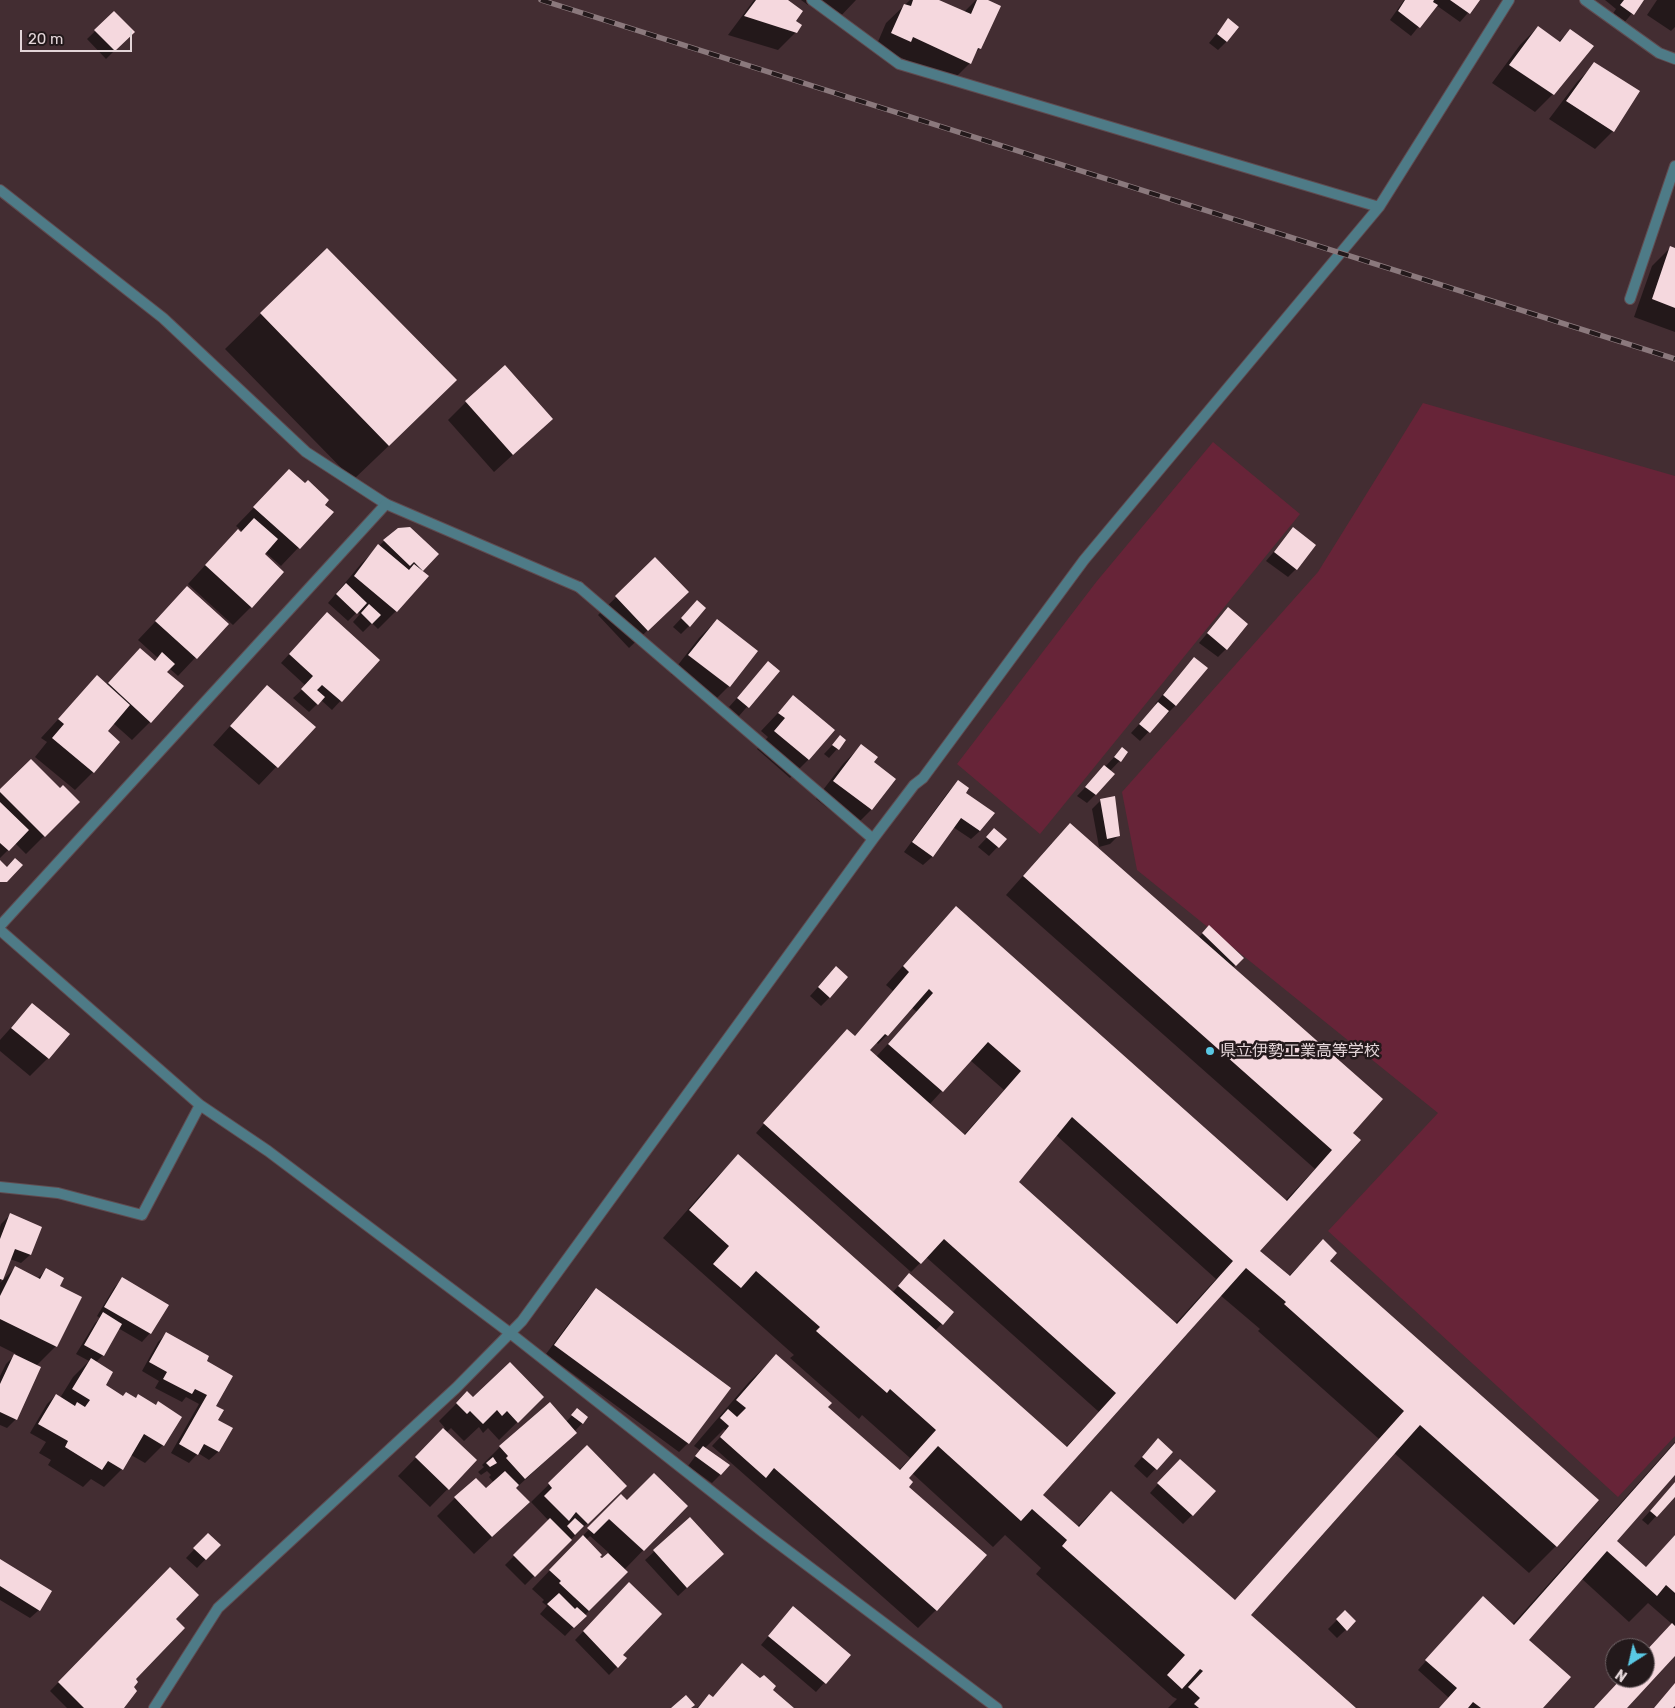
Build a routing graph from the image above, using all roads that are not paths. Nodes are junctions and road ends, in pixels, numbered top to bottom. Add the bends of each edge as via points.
1 (812, 0) edge
2 (1509, 0) edge
3 (1585, 0) edge
4 (1675, 59) edge
5 (1675, 166) edge
6 (0, 190) edge
7 (1379, 207) junction
8 (1630, 299) dead end
9 (386, 504) junction
10 (873, 839) junction
11 (0, 928) edge
12 (200, 1105) junction
13 (0, 1187) edge
14 (510, 1333) junction
15 (154, 1708) edge
16 (997, 1708) edge

1 - 7 street via 899,64
2 - 7 street
3 - 4 street via 1659,53
5 - 8 street
6 - 9 street via 163,318 306,452
7 - 10 street via 1084,560 923,778 914,785
9 - 10 street via 579,587
9 - 11 street
10 - 14 street via 522,1321
11 - 12 street
12 - 13 street via 142,1215 58,1193
12 - 14 street via 268,1151
14 - 15 street via 456,1388 218,1608
14 - 16 street via 763,1532

